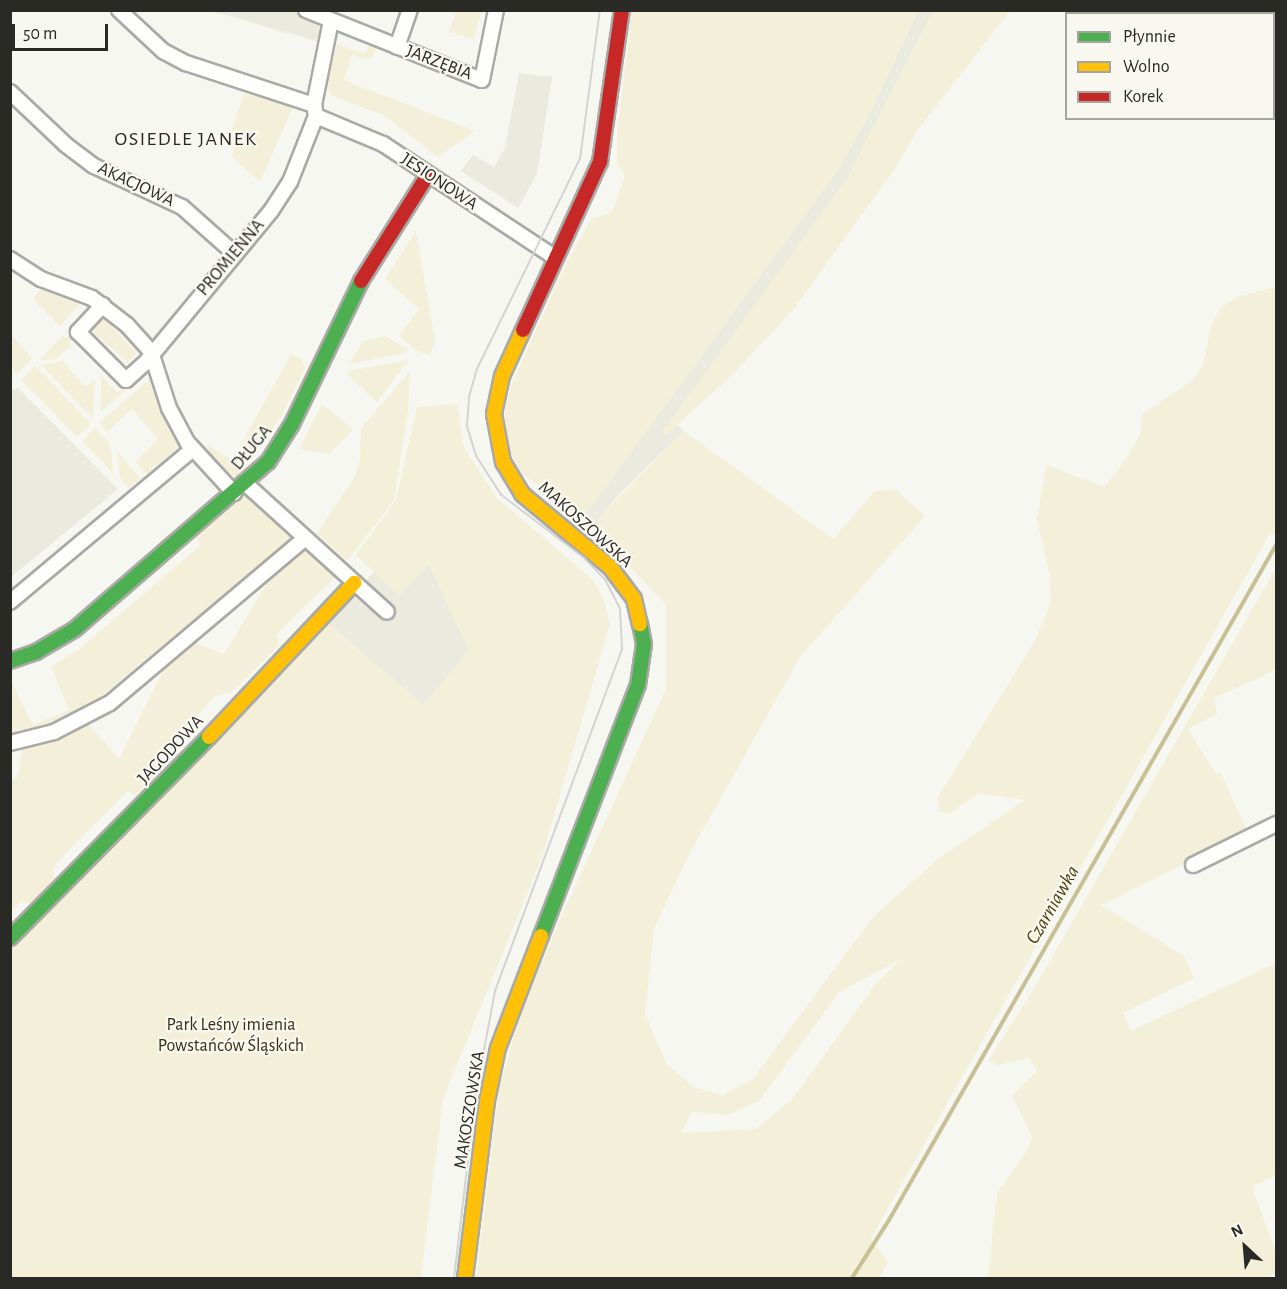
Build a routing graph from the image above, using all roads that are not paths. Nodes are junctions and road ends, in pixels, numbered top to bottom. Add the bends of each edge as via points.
1 (119, 10) edge
2 (410, 10) edge
3 (496, 10) edge
4 (622, 10) edge
5 (312, 12) edge
6 (331, 21) junction
7 (397, 47) junction
8 (10, 92) edge
9 (315, 111) junction
10 (427, 176) junction
11 (235, 254) junction
12 (556, 258) junction
13 (10, 260) edge
14 (103, 305) junction
15 (151, 352) junction
16 (192, 450) junction
17 (246, 484) junction
18 (234, 493) junction
19 (304, 539) junction
20 (354, 583) junction
21 (10, 602) edge
22 (387, 612) dead end
23 (10, 661) edge
24 (10, 743) edge
25 (1276, 825) edge
26 (1193, 865) dead end
27 (10, 938) edge
28 (465, 1278) edge

1 - 9 street, JESIONOWA via 163,51 186,63
2 - 7 street, JARZĘBIA
3 - 7 street, JARZĘBIA via 482,80
4 - 12 main road, MAKOSZOWSKA via 600,162
5 - 6 street, JARZĘBIA
6 - 7 street, JARZĘBIA
6 - 9 street, PROMIENNA
8 - 11 street, AKACJOWA via 94,166 182,207
9 - 10 street, JESIONOWA via 383,144
9 - 11 street, PROMIENNA via 285,191
10 - 12 street, JESIONOWA
10 - 17 main road, DŁUGA via 348,301 284,439
11 - 15 street, PROMIENNA
12 - 28 main road, MAKOSZOWSKA via 502,376 494,414 496,439 503,462 522,494 622,581 641,621 642,664 638,686 498,1048 487,1101
13 - 14 street via 41,279
14 - 15 street
14 - 15 street, PROMIENNA via 78,332 126,380
15 - 16 street via 169,408
16 - 18 street
16 - 21 street
17 - 18 main road, DŁUGA
17 - 19 street
18 - 23 main road, DŁUGA via 75,628 36,652
19 - 20 street
19 - 24 street via 110,703 54,732
20 - 22 street
20 - 27 main road, JAGODOWA via 147,802
25 - 26 street

